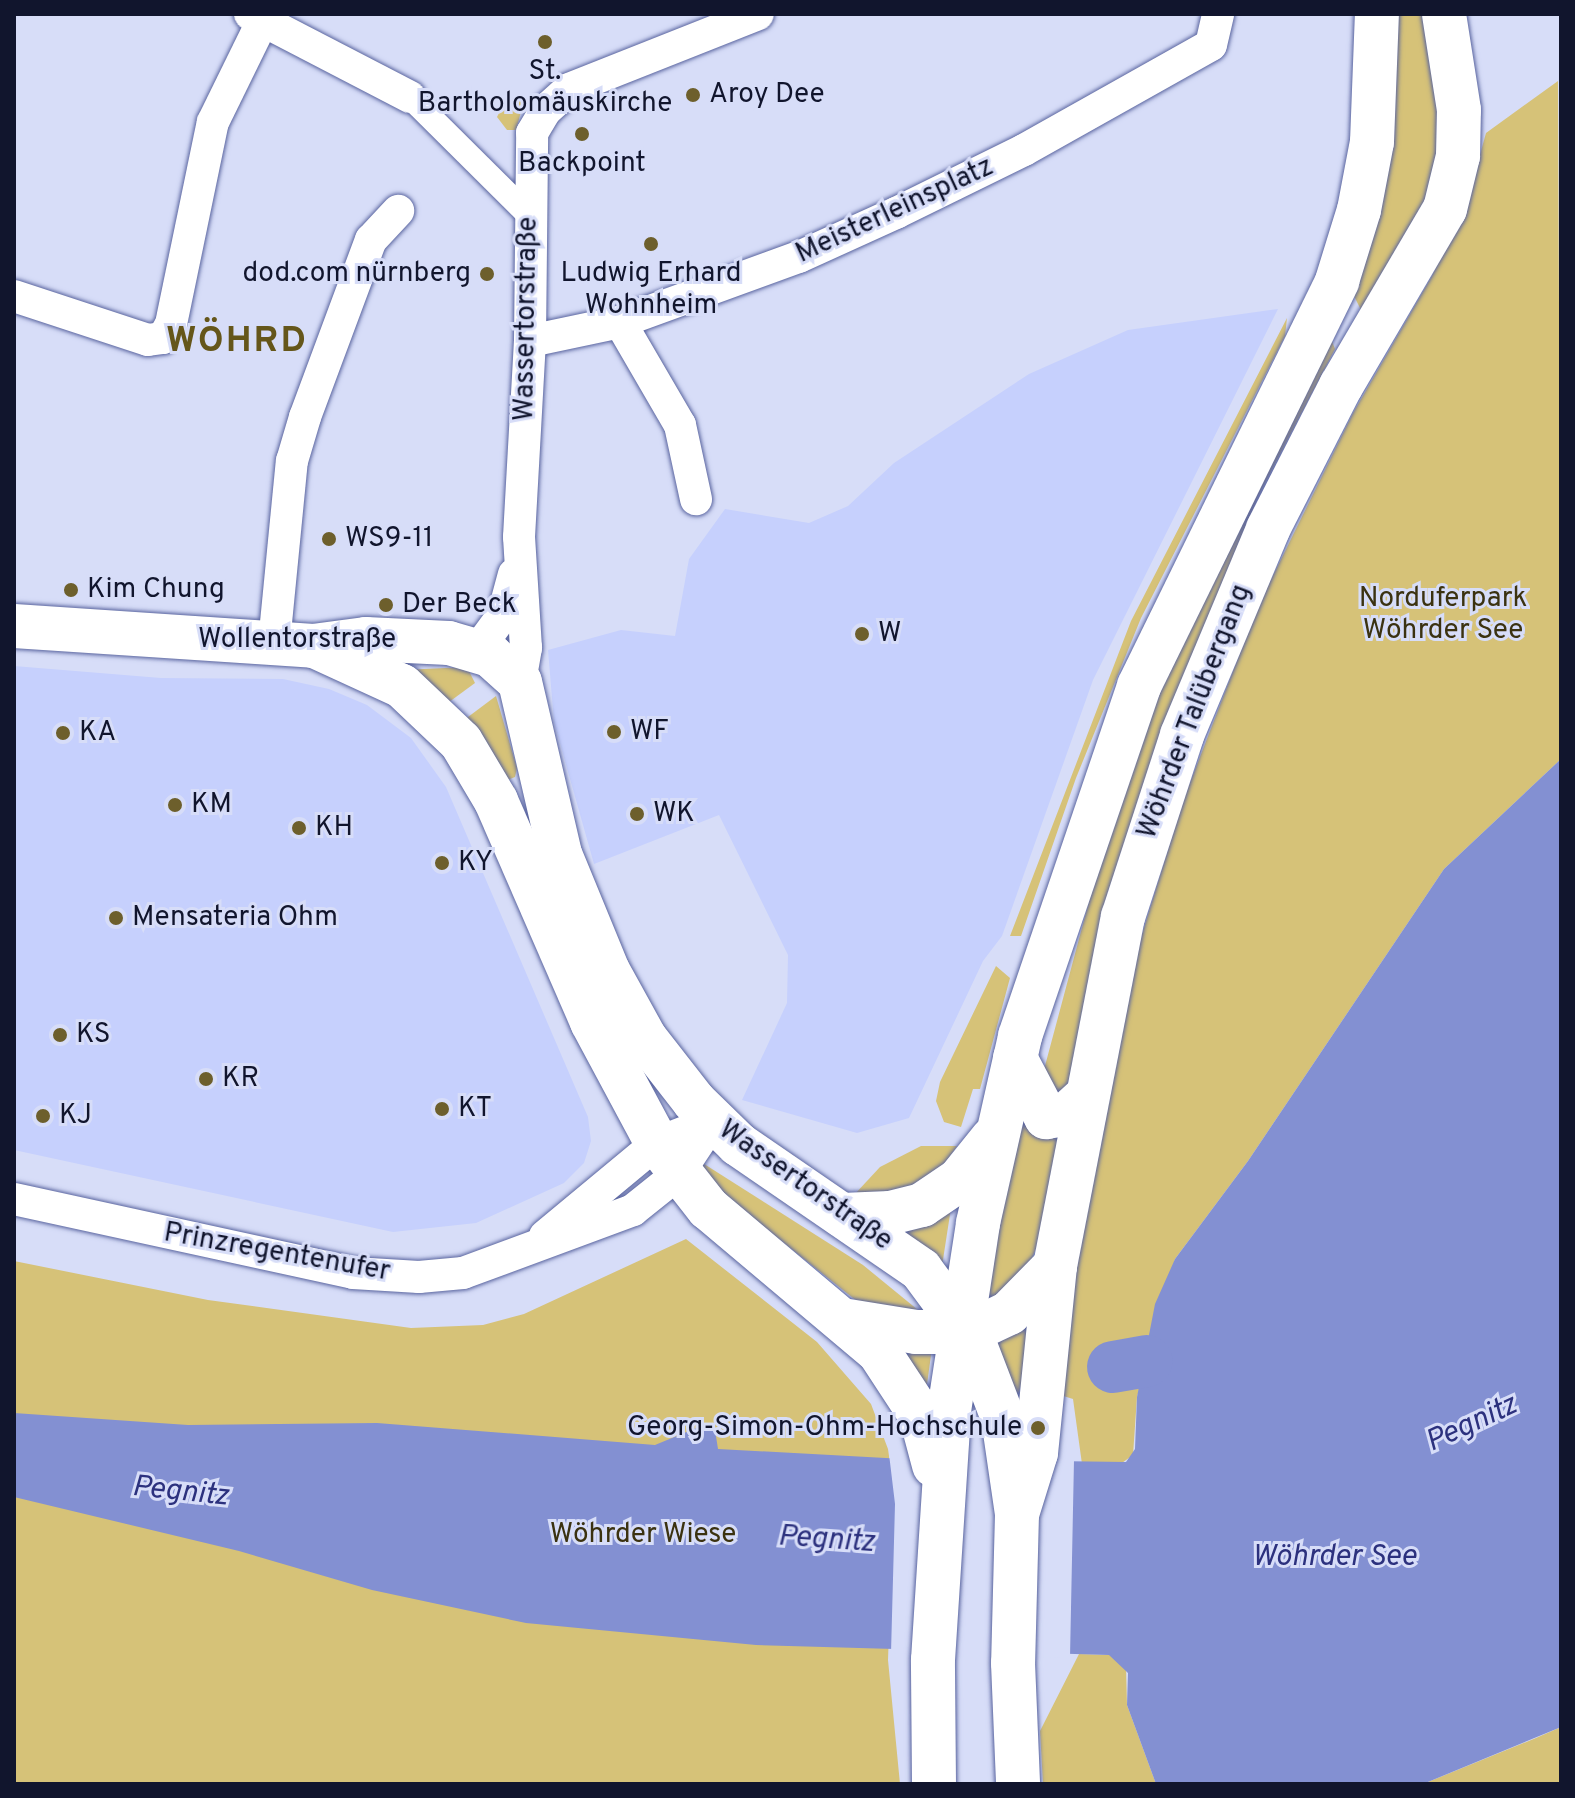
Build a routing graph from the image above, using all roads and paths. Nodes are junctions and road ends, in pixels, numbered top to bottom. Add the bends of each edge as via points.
1 (758, 14) edge
2 (1218, 14) edge
3 (1377, 14) edge
4 (1444, 14) edge
5 (256, 18) edge
6 (708, 22) edge
7 (410, 97) joint
8 (398, 211) dead end
9 (530, 216) junction
10 (14, 296) edge
11 (1328, 300) junction
12 (620, 322) junction
13 (530, 341) junction
14 (1341, 386) junction
15 (696, 499) dead end
16 (518, 564) junction
17 (14, 626) edge
18 (293, 644) junction
19 (478, 649) junction
20 (520, 682) junction
21 (540, 787) junction
22 (496, 801) junction
23 (1015, 1058) junction
24 (1085, 1098) junction
25 (713, 1121) junction
26 (996, 1134) junction
27 (668, 1158) junction
28 (14, 1199) edge
29 (842, 1215) junction
30 (1055, 1266) junction
31 (848, 1321) junction
32 (963, 1328) junction
33 (938, 1450) junction
34 (1020, 1453) junction
35 (934, 1784) edge
36 (1018, 1784) edge

1 - 6 street
2 - 12 street, Meisterleinsplatz via 1211,45 1024,150 799,257
3 - 11 main road, Wöhrder Talübergang via 1377,97 1368,163 1359,210
4 - 14 main road, Wöhrder Talübergang via 1459,110 1454,177 1436,228
5 - 7 street
5 - 10 street via 213,122 171,324 163,338 148,340
6 - 9 street, Wassertorstraße via 569,89 538,119 532,133
7 - 9 street
8 - 18 street via 371,240 292,461
9 - 13 street, Wassertorstraße
11 - 14 main road via 1344,313 1348,326
11 - 23 main road, Wöhrder Talübergang via 1195,561 1139,686 1074,866
12 - 13 street, Meisterleinsplatz
12 - 15 street via 680,425
13 - 16 street, Wassertorstraße
14 - 24 main road, Wöhrder Talübergang via 1268,529 1182,735 1123,917
16 - 19 street, Wassertorstraße via 503,615
16 - 20 street, Wassertorstraße via 526,648
17 - 18 main road, Wollentorstraße
18 - 19 main road, Wollentorstraße via 366,639
18 - 22 main road via 360,662 415,696 461,742
19 - 20 main road
20 - 21 main road, Wassertorstraße
21 - 22 main road
21 - 25 main road, Wassertorstraße via 571,887 618,990 665,1067
22 - 27 main road via 592,1022
23 - 24 main road via 1046,1117 1067,1114
23 - 26 main road, Wöhrder Talübergang
24 - 30 main road, Wöhrder Talübergang
25 - 27 street, Prinzregentenufer
25 - 29 main road, Wassertorstraße
26 - 29 main road via 969,1169 936,1197 890,1213
26 - 32 main road, Wöhrder Talübergang
27 - 28 street, Prinzregentenufer via 537,1244 463,1273 419,1277 353,1273
27 - 31 main road via 739,1236
29 - 32 main road, Wassertorstraße via 921,1270
30 - 32 main road via 1009,1313
30 - 34 main road, Wöhrder Talübergang
31 - 32 main road
31 - 33 main road via 904,1385
32 - 33 main road, Wöhrder Talübergang
32 - 34 main road
33 - 35 main road
34 - 36 main road via 1013,1663

